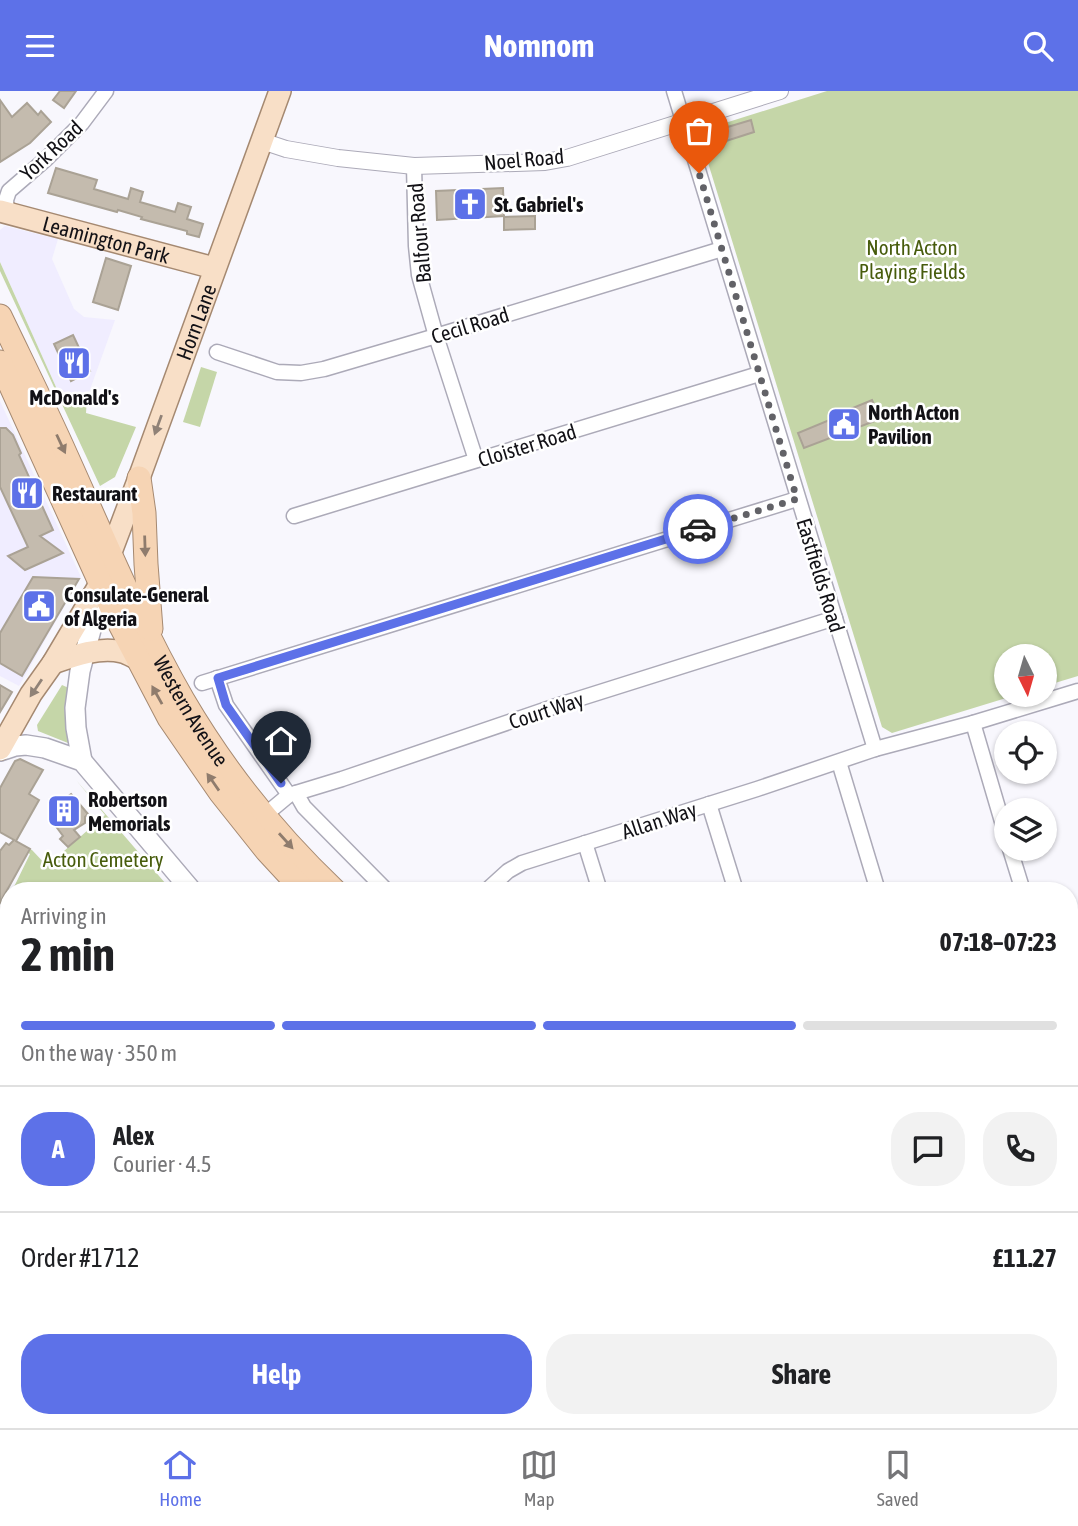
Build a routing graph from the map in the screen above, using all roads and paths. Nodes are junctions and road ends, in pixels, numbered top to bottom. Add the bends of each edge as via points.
1 (106, 91) edge
2 (280, 91) edge
3 (674, 91) edge
4 (780, 91) edge
5 (683, 120) junction
6 (262, 141) junction
7 (414, 166) junction
8 (3, 212) edge
9 (722, 249) junction
10 (214, 268) junction
11 (0, 316) edge
12 (436, 336) junction
13 (216, 352) dead end
14 (0, 362) edge
15 (759, 374) junction
16 (476, 460) junction
17 (139, 478) junction
18 (797, 499) junction
19 (294, 516) dead end
20 (111, 552) junction
21 (98, 585) junction
22 (835, 618) junction
23 (145, 651) junction
24 (86, 654) junction
25 (53, 663) junction
26 (218, 678) junction
27 (202, 683) dead end
28 (1078, 691) edge
29 (973, 723) junction
30 (875, 749) junction
31 (0, 750) edge
32 (82, 761) junction
33 (839, 762) junction
34 (292, 794) junction
35 (995, 798) edge
36 (709, 804) junction
37 (265, 815) junction
38 (585, 843) junction
39 (1014, 861) edge
40 (184, 882) edge
41 (296, 882) edge
42 (326, 882) edge
43 (378, 882) edge
44 (496, 882) edge
45 (597, 882) edge
46 (733, 882) edge
47 (875, 882) edge
48 (1020, 882) edge

1 - 8 street, York Road via 82,123 9,191
2 - 6 main road, Horn Lane
3 - 5 street, Eastfields Road
4 - 5 street, Noel Road
5 - 7 street, Noel Road via 545,162
5 - 9 street, Eastfields Road
6 - 7 street, Noel Road via 338,158
6 - 10 main road, Horn Lane
7 - 12 street, Balfour Road via 419,275
8 - 10 main road, Leamington Park
9 - 12 street, Cecil Road
9 - 15 street, Eastfields Road
10 -> 17 main road, Horn Lane
11 -> 20 highway, Western Avenue
12 - 13 street, Cecil Road via 301,373 277,372
12 - 16 street, Balfour Road
14 - 21 highway, Western Avenue
15 - 16 street, Cloister Road
15 - 18 street, Eastfields Road
16 - 19 street, Cloister Road
17 - 20 main road, Horn Lane
17 -> 23 highway via 146,564
18 - 22 street, Eastfields Road
18 - 26 street
20 - 21 main road, Horn Lane
20 - 23 highway, Western Avenue
21 - 23 highway, Western Avenue
21 - 24 main road
21 - 25 main road, Horn Lane
22 - 30 street, Eastfields Road
22 - 34 street, Court Way
23 - 24 main road
23 - 37 highway, Western Avenue
41 -> 23 highway, Western Avenue via 219,792 169,718
24 - 25 main road
24 - 32 main road via 75,708
25 -> 31 main road, Horn Lane
26 - 27 street
26 - 34 street via 226,705
28 - 29 street, Allan Way
29 - 30 street, Allan Way
29 - 35 street
30 - 33 street, Allan Way
31 - 32 main road via 26,745
32 - 40 main road
33 - 36 street, Allan Way
33 - 47 street
34 - 37 street, Court Way
34 - 43 street
36 - 38 street, Allan Way
36 - 46 street
37 -> 42 highway, Western Avenue
38 - 44 street, Allan Way via 514,866
38 - 45 street
39 - 48 street

